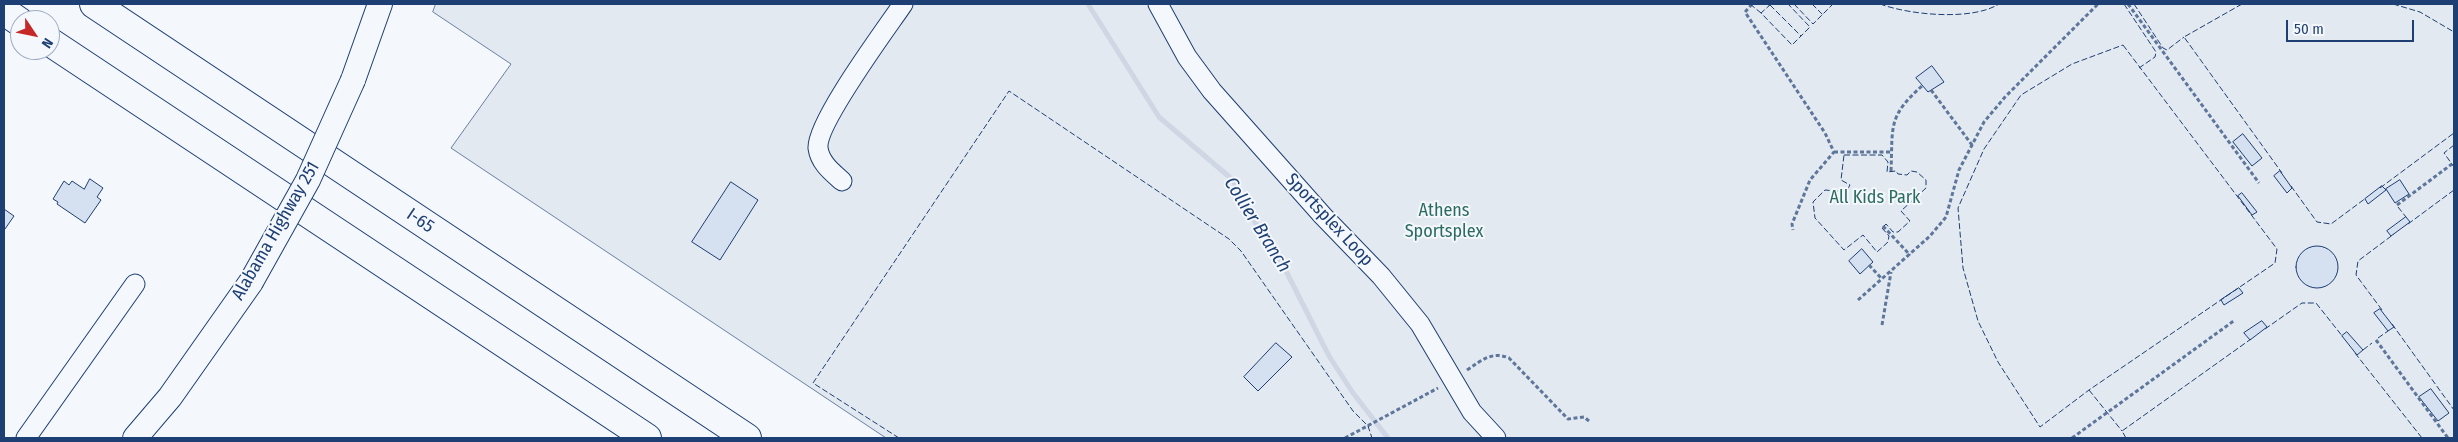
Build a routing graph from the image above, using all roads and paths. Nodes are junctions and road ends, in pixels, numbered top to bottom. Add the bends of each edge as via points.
1 (94, 4) edge
2 (380, 4) edge
3 (903, 4) edge
4 (1158, 4) edge
5 (1752, 4) edge
6 (2098, 4) edge
7 (2128, 4) edge
8 (60, 49) edge
9 (1923, 85) dead end
10 (1931, 90) dead end
11 (1972, 145) junction
12 (1834, 152) junction
13 (1892, 152) junction
14 (2452, 164) dead end
15 (1891, 170) dead end
16 (842, 182) dead end
17 (2258, 183) dead end
18 (2396, 205) dead end
19 (1884, 226) dead end
20 (1793, 230) dead end
21 (1910, 255) junction
22 (1869, 265) dead end
23 (1891, 272) junction
24 (1882, 279) junction
25 (135, 284) dead end
26 (1858, 300) dead end
27 (2235, 320) dead end
28 (1882, 325) dead end
29 (2376, 340) dead end
30 (1460, 374) dead end
31 (1442, 385) dead end
32 (1589, 421) dead end
33 (26, 438) edge
34 (135, 438) edge
35 (647, 438) edge
36 (747, 438) edge
37 (1345, 438) edge
38 (1496, 438) edge
39 (2072, 438) edge
40 (2448, 438) edge

1 - 36 highway, I-65
2 - 34 main road, Alabama Highway 251, bridge via 353,80 308,180 251,282 170,397
3 - 16 street via 832,110 818,147 824,165
4 - 38 street, Sportsplex Loop via 1187,56 1212,91 1381,276 1420,324 1472,412
5 - 12 path via 1745,12 1825,133
6 - 11 path via 2005,96 1984,122
7 - 17 path
8 - 35 highway
9 - 13 path via 1894,116
10 - 11 path
11 - 21 path via 1960,170 1946,217
12 - 13 path
12 - 20 path via 1810,180 1792,224
13 - 15 path
14 - 18 path
19 - 21 path
21 - 23 path
22 - 24 path
23 - 24 path
23 - 28 path
24 - 26 path
25 - 33 street
27 - 39 path
29 - 40 path
30 - 32 path via 1491,355 1499,354 1520,368 1568,420 1584,417
31 - 37 path

